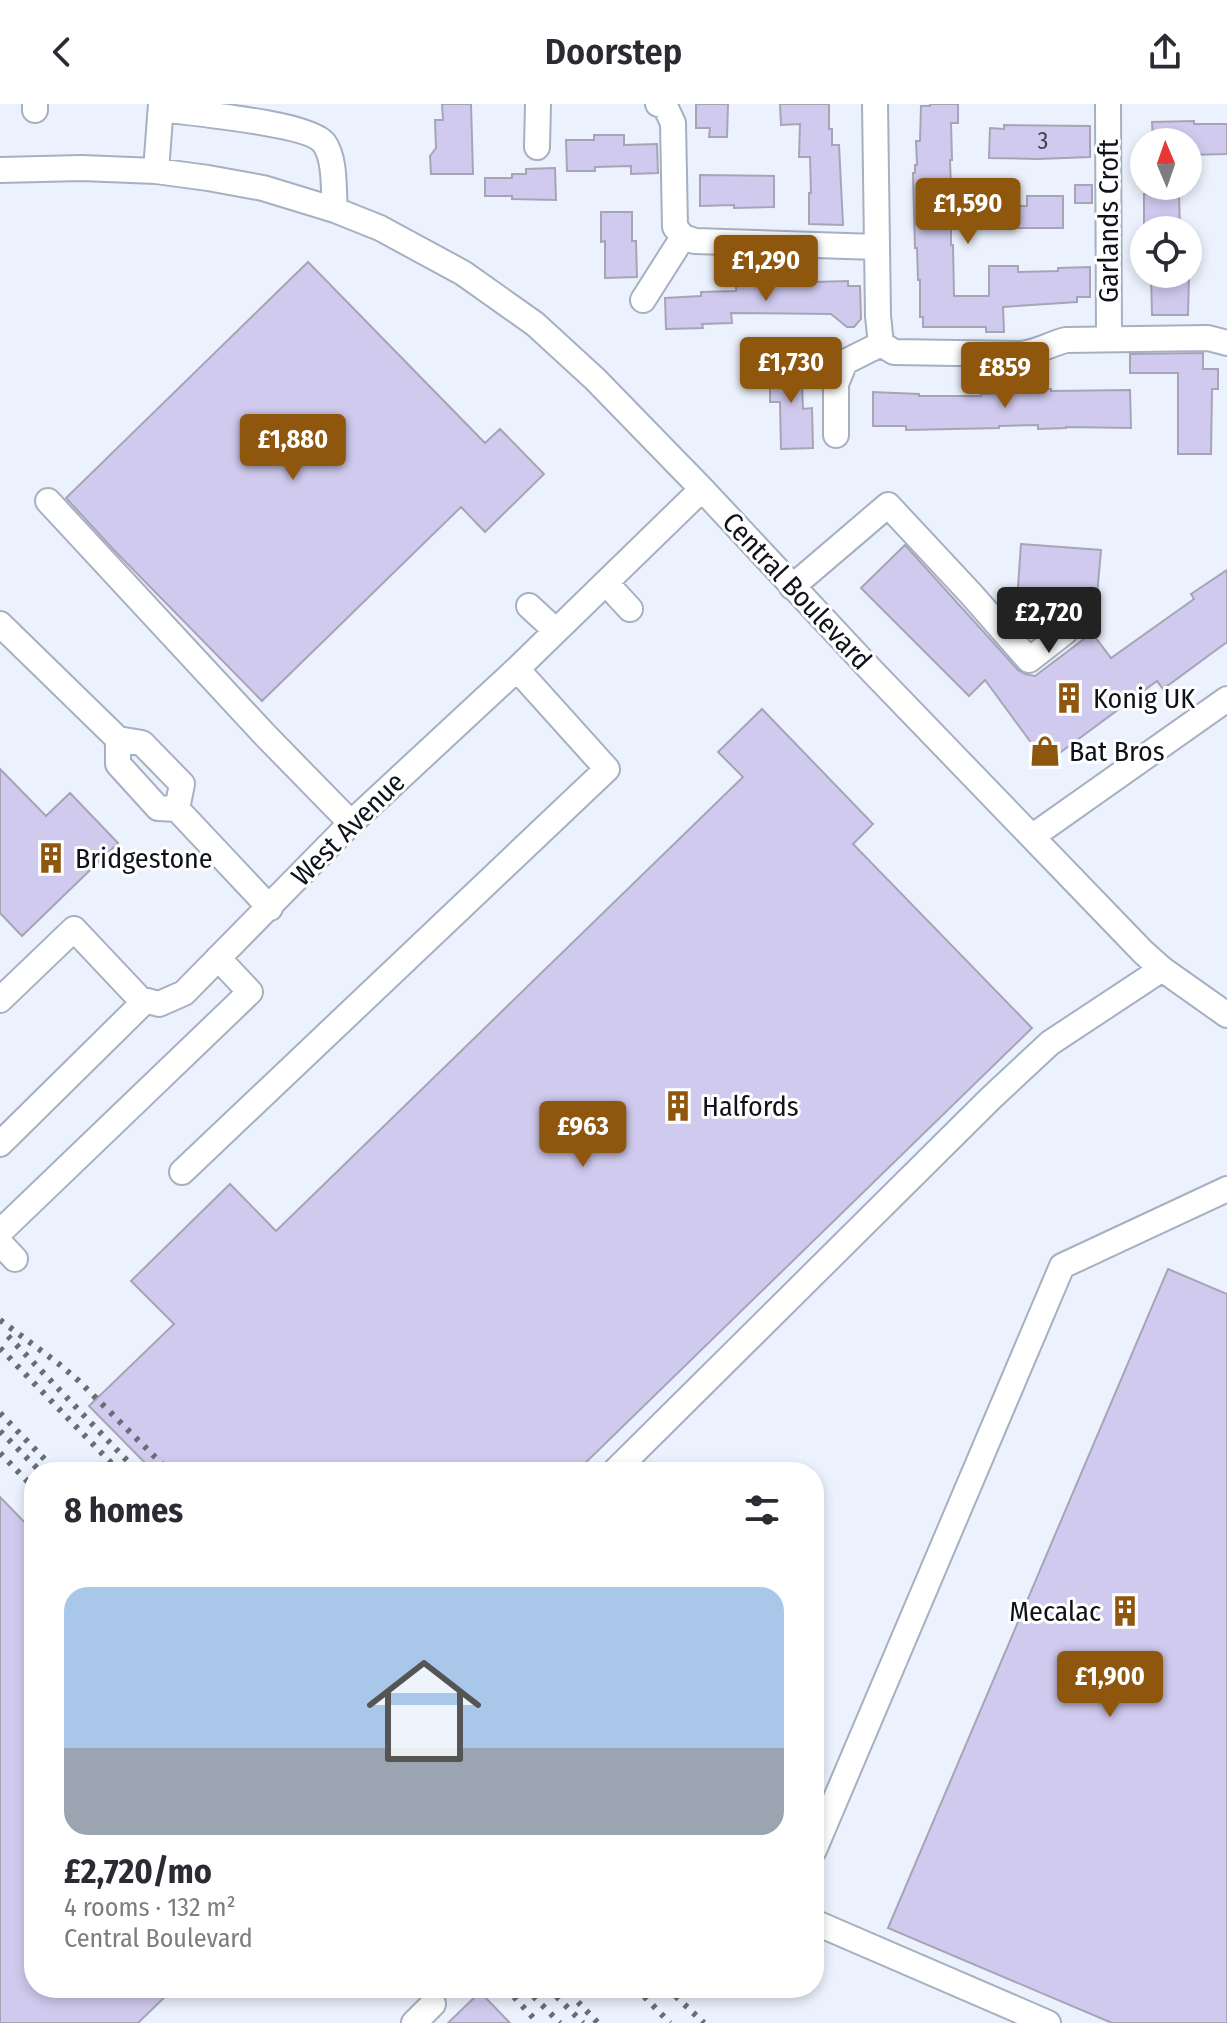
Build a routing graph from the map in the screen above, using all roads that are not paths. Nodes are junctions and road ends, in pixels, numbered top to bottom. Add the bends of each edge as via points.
1 (538, 104) edge
2 (658, 104) edge
3 (875, 104) edge
4 (1108, 104) edge
5 (161, 106) edge
6 (537, 147) dead end
7 (0, 170) edge
8 (156, 171) junction
9 (335, 210) junction
10 (683, 237) junction
11 (877, 247) junction
12 (643, 300) dead end
13 (1109, 338) junction
14 (1227, 343) edge
15 (881, 344) junction
16 (836, 435) dead end
17 (702, 489) junction
18 (48, 501) dead end
19 (606, 583) junction
20 (792, 587) junction
21 (529, 606) dead end
22 (630, 609) dead end
23 (0, 624) edge
24 (555, 630) junction
25 (1065, 632) dead end
26 (517, 669) junction
27 (1227, 699) edge
28 (351, 823) junction
29 (1033, 836) junction
30 (270, 908) junction
31 (218, 958) junction
32 (1162, 969) junction
33 (0, 1000) edge
34 (145, 1001) junction
35 (1227, 1015) edge
36 (0, 1144) edge
37 (182, 1172) dead end
38 (1227, 1189) edge
39 (0, 1232) edge
40 (624, 1462) edge
41 (824, 1826) edge
42 (824, 1926) edge
43 (433, 2004) dead end
44 (414, 2023) edge
45 (1048, 2023) edge

1 - 6 street
2 - 10 street via 665,106 673,123 675,227
3 - 11 street
4 - 13 street, Garlands Croft
5 - 8 street
5 - 9 street via 262,122 323,141 331,156
7 - 8 street, Central Boulevard
8 - 9 street, Central Boulevard via 263,188
9 - 17 street, Central Boulevard via 463,273 535,324
10 - 11 street
10 - 12 street
11 - 15 street
13 - 14 street via 1208,338
13 - 15 street via 1066,340 1020,354 894,352
15 - 16 street via 845,362 836,384
17 - 19 street, West Avenue
17 - 20 street, Central Boulevard
18 - 28 street
19 - 22 street
19 - 24 street, West Avenue
20 - 25 street via 888,505 1029,660
20 - 29 street, Central Boulevard
21 - 24 street
23 - 30 street via 118,739 118,764 158,808 177,809
24 - 26 street, West Avenue
26 - 28 street, West Avenue
26 - 37 street via 607,769
27 - 29 street
28 - 30 street, West Avenue
29 - 32 street, Central Boulevard
30 - 31 street, West Avenue
31 - 34 street, West Avenue via 184,993 159,1004
31 - 39 street via 250,992
32 - 35 street, Central Boulevard
32 - 40 street via 1050,1043
33 - 34 street via 74,929
34 - 36 street
38 - 41 street via 1062,1266
42 - 45 street
43 - 44 street

